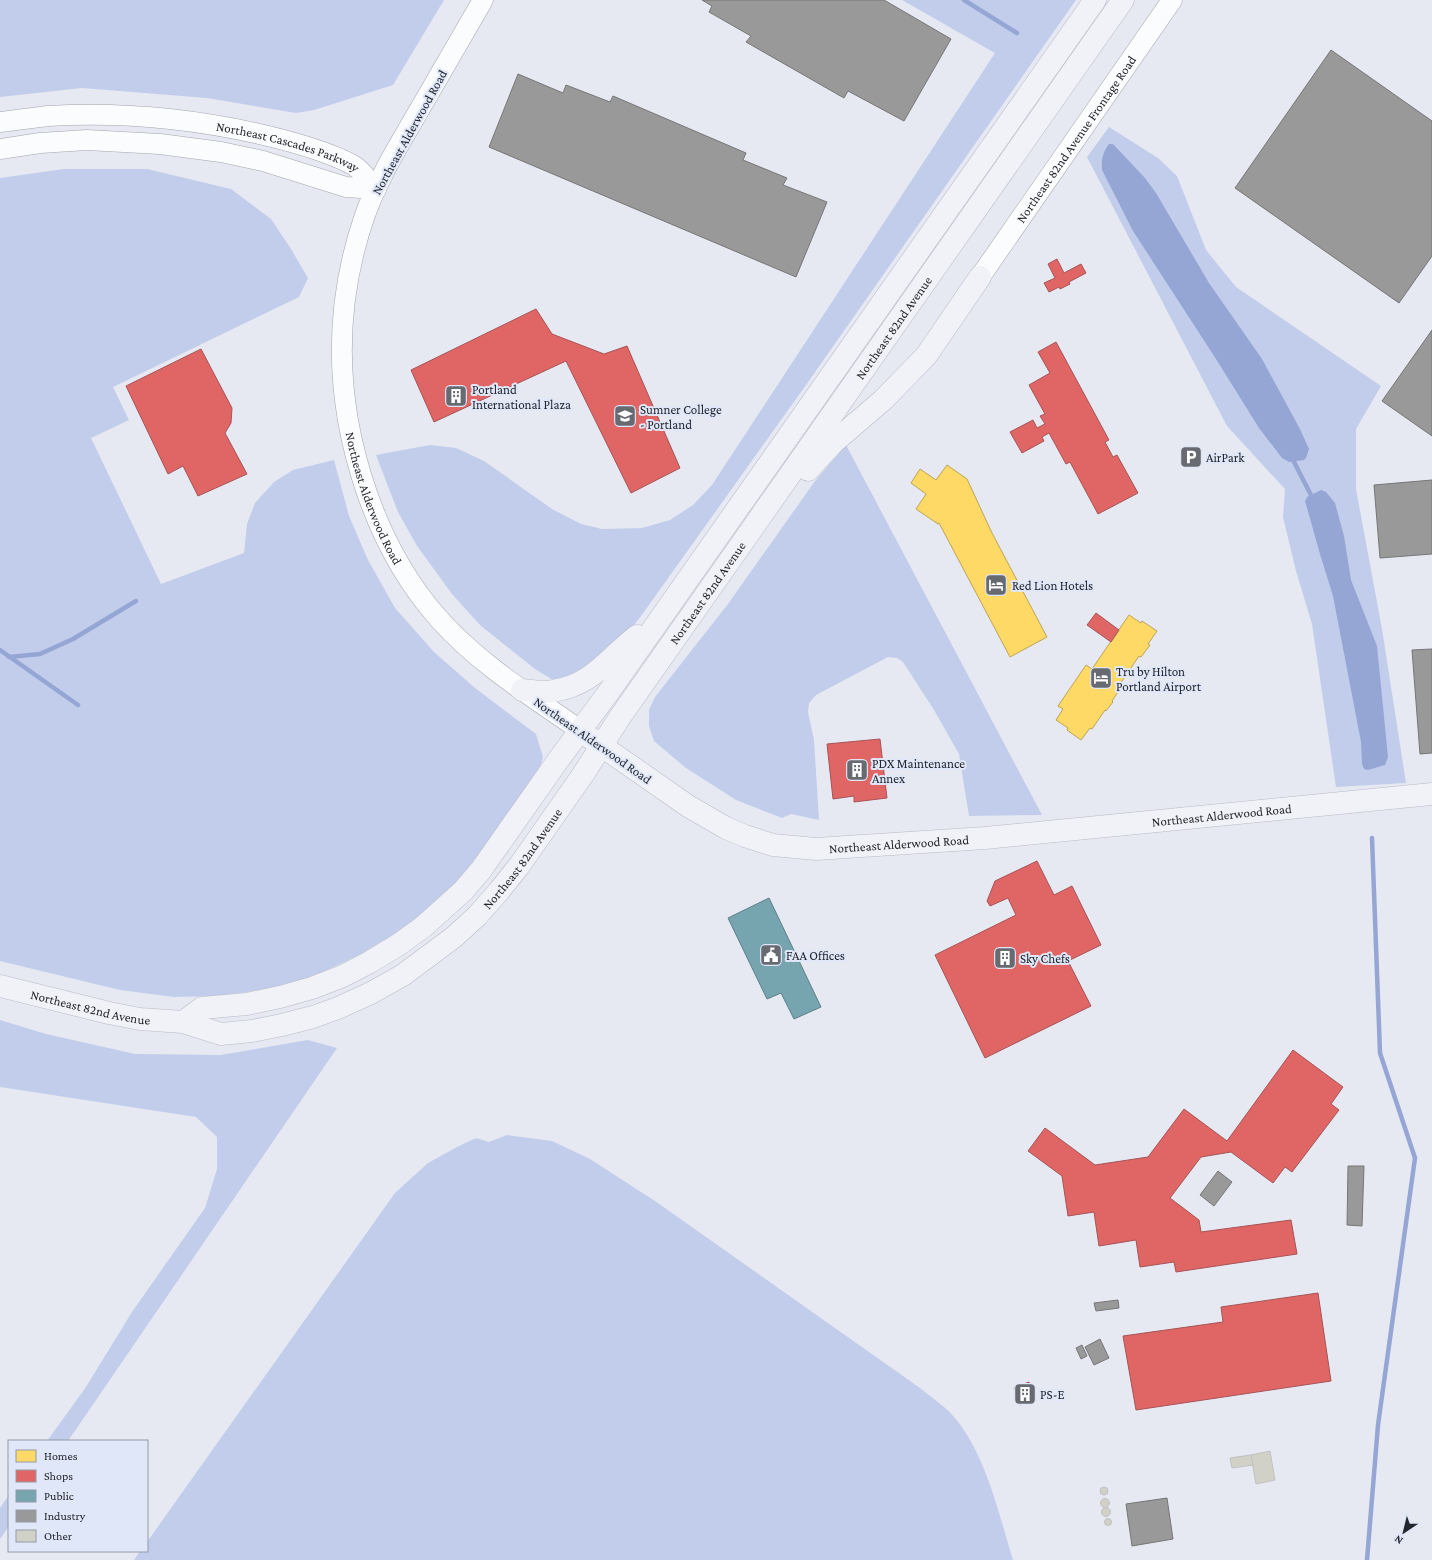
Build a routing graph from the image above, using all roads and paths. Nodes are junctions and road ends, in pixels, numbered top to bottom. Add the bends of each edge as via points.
1 (483, 0) edge
2 (1095, 0) edge
3 (1123, 0) edge
4 (1172, 0) edge
5 (0, 122) edge
6 (0, 149) edge
7 (376, 189) junction
8 (980, 277) joint
9 (751, 530) junction
10 (660, 619) junction
11 (522, 690) junction
12 (580, 730) junction
13 (602, 746) junction
14 (1432, 794) edge
15 (0, 986) edge
16 (183, 1022) junction

1 - 7 street, Northeast Alderwood Road
2 - 10 main road, Northeast 82nd Avenue
3 - 9 main road, Northeast 82nd Avenue
4 - 8 street, Northeast 82nd Avenue Frontage Road
5 - 7 street, Northeast Cascades Parkway via 47,116 124,115 216,126 278,138 319,151 354,166
6 - 7 street, Northeast Cascades Parkway via 87,140 160,144 221,152 277,165 346,187
7 - 11 street, Northeast Alderwood Road via 351,264 342,322 344,397 357,464 385,538 422,598 472,652
8 - 9 main road via 926,356 883,400 834,442
9 - 13 main road, Northeast 82nd Avenue
10 - 11 main road via 579,684 552,692
10 - 12 main road, Northeast 82nd Avenue
11 - 12 street, Northeast Alderwood Road
12 - 13 main road, Northeast Alderwood Road
12 - 16 main road, Northeast 82nd Avenue via 481,870 463,891 423,927 393,949 343,976 280,997 247,1004 202,1008
13 - 14 main road, Northeast Alderwood Road via 688,806 726,828 773,845 816,849 985,838
13 - 16 main road, Northeast 82nd Avenue via 499,891 454,938 403,975 338,1008 282,1025 221,1034
15 - 16 main road, Northeast 82nd Avenue via 109,1013 140,1019

